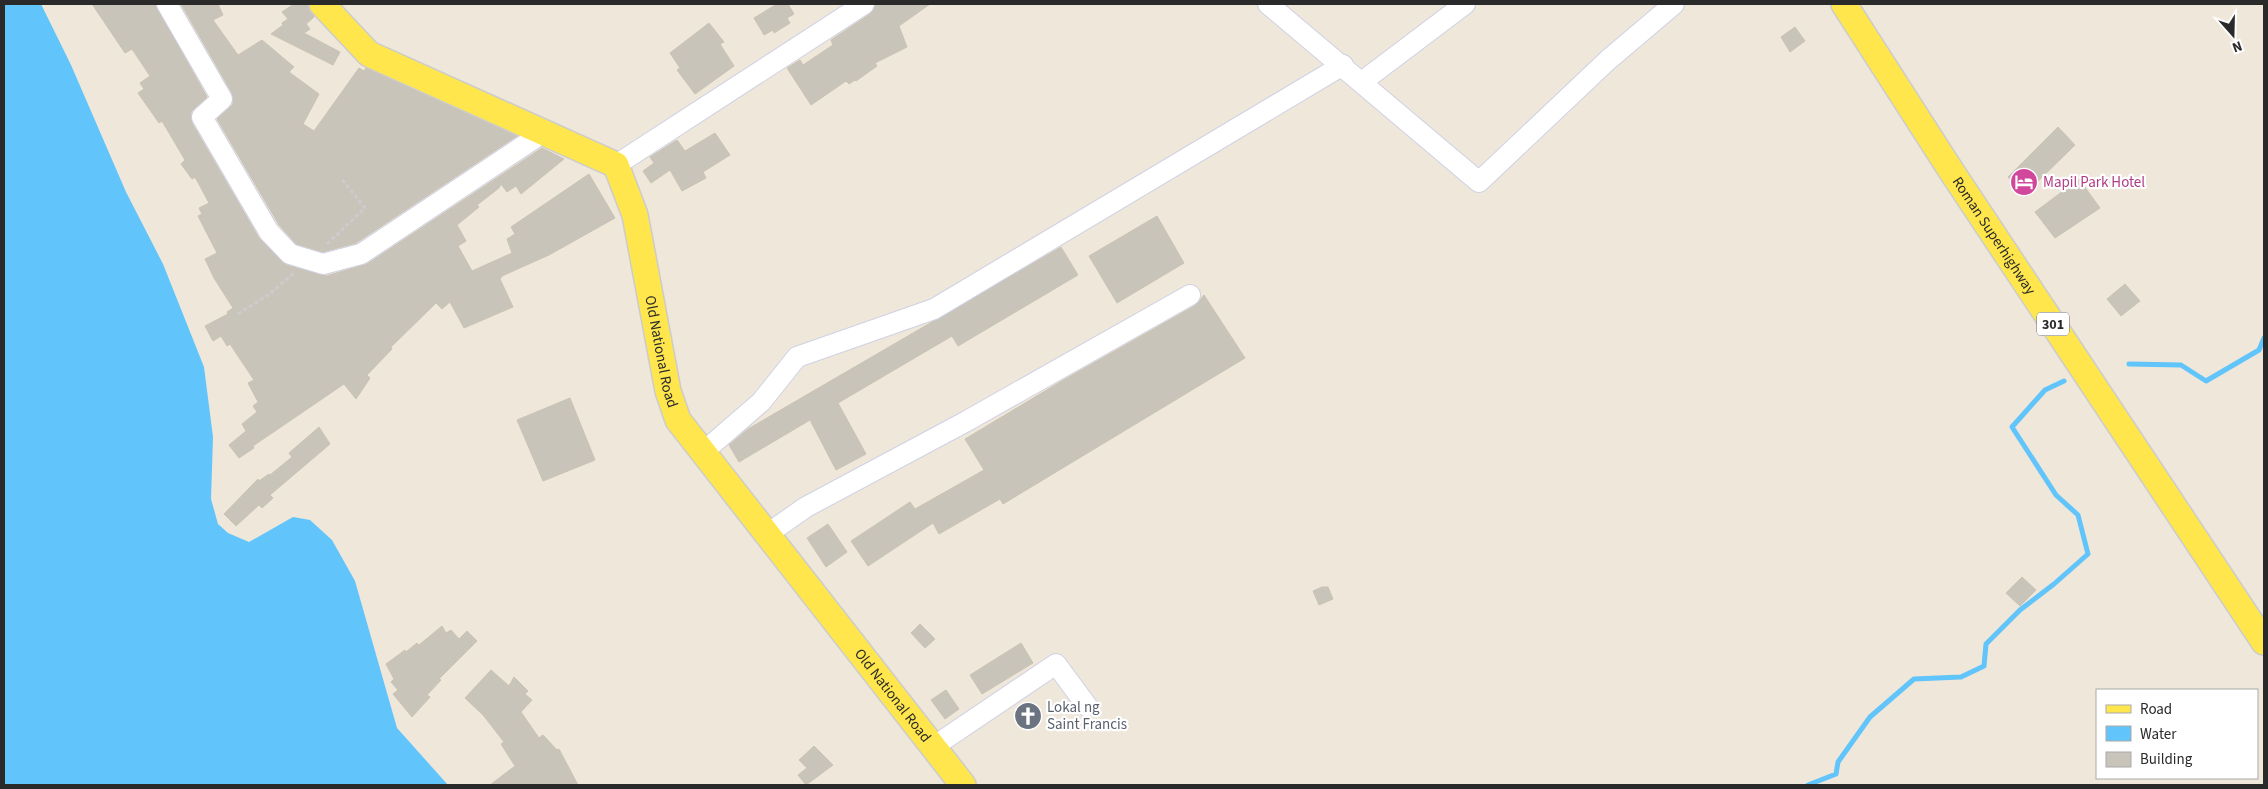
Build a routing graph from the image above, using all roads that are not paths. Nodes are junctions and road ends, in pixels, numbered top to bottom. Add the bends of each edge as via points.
1 (167, 4) edge
2 (322, 4) edge
3 (864, 4) edge
4 (1465, 4) edge
5 (1674, 4) edge
6 (1844, 4) edge
7 (1278, 6) edge
8 (1343, 65) junction
9 (1363, 82) junction
10 (544, 132) junction
11 (616, 165) junction
12 (1190, 295) dead end
13 (702, 453) junction
14 (766, 535) junction
15 (2264, 642) edge
16 (1087, 706) dead end
17 (933, 747) junction
18 (963, 785) edge

1 - 10 street via 222,98 202,117 269,232 290,254 323,264 361,254
2 - 10 main road via 369,54
3 - 11 street
4 - 9 street
5 - 9 street via 1608,60 1479,182
6 - 15 main road, Roman Superhighway / 301
7 - 8 street
8 - 9 street
8 - 13 street via 934,309 797,357 761,402
10 - 11 main road
11 - 13 main road, Old National Road via 636,215 672,406
12 - 14 street via 806,507
13 - 14 main road, Old National Road
14 - 17 main road, Old National Road
16 - 17 street via 1056,664
17 - 18 main road, Old National Road

